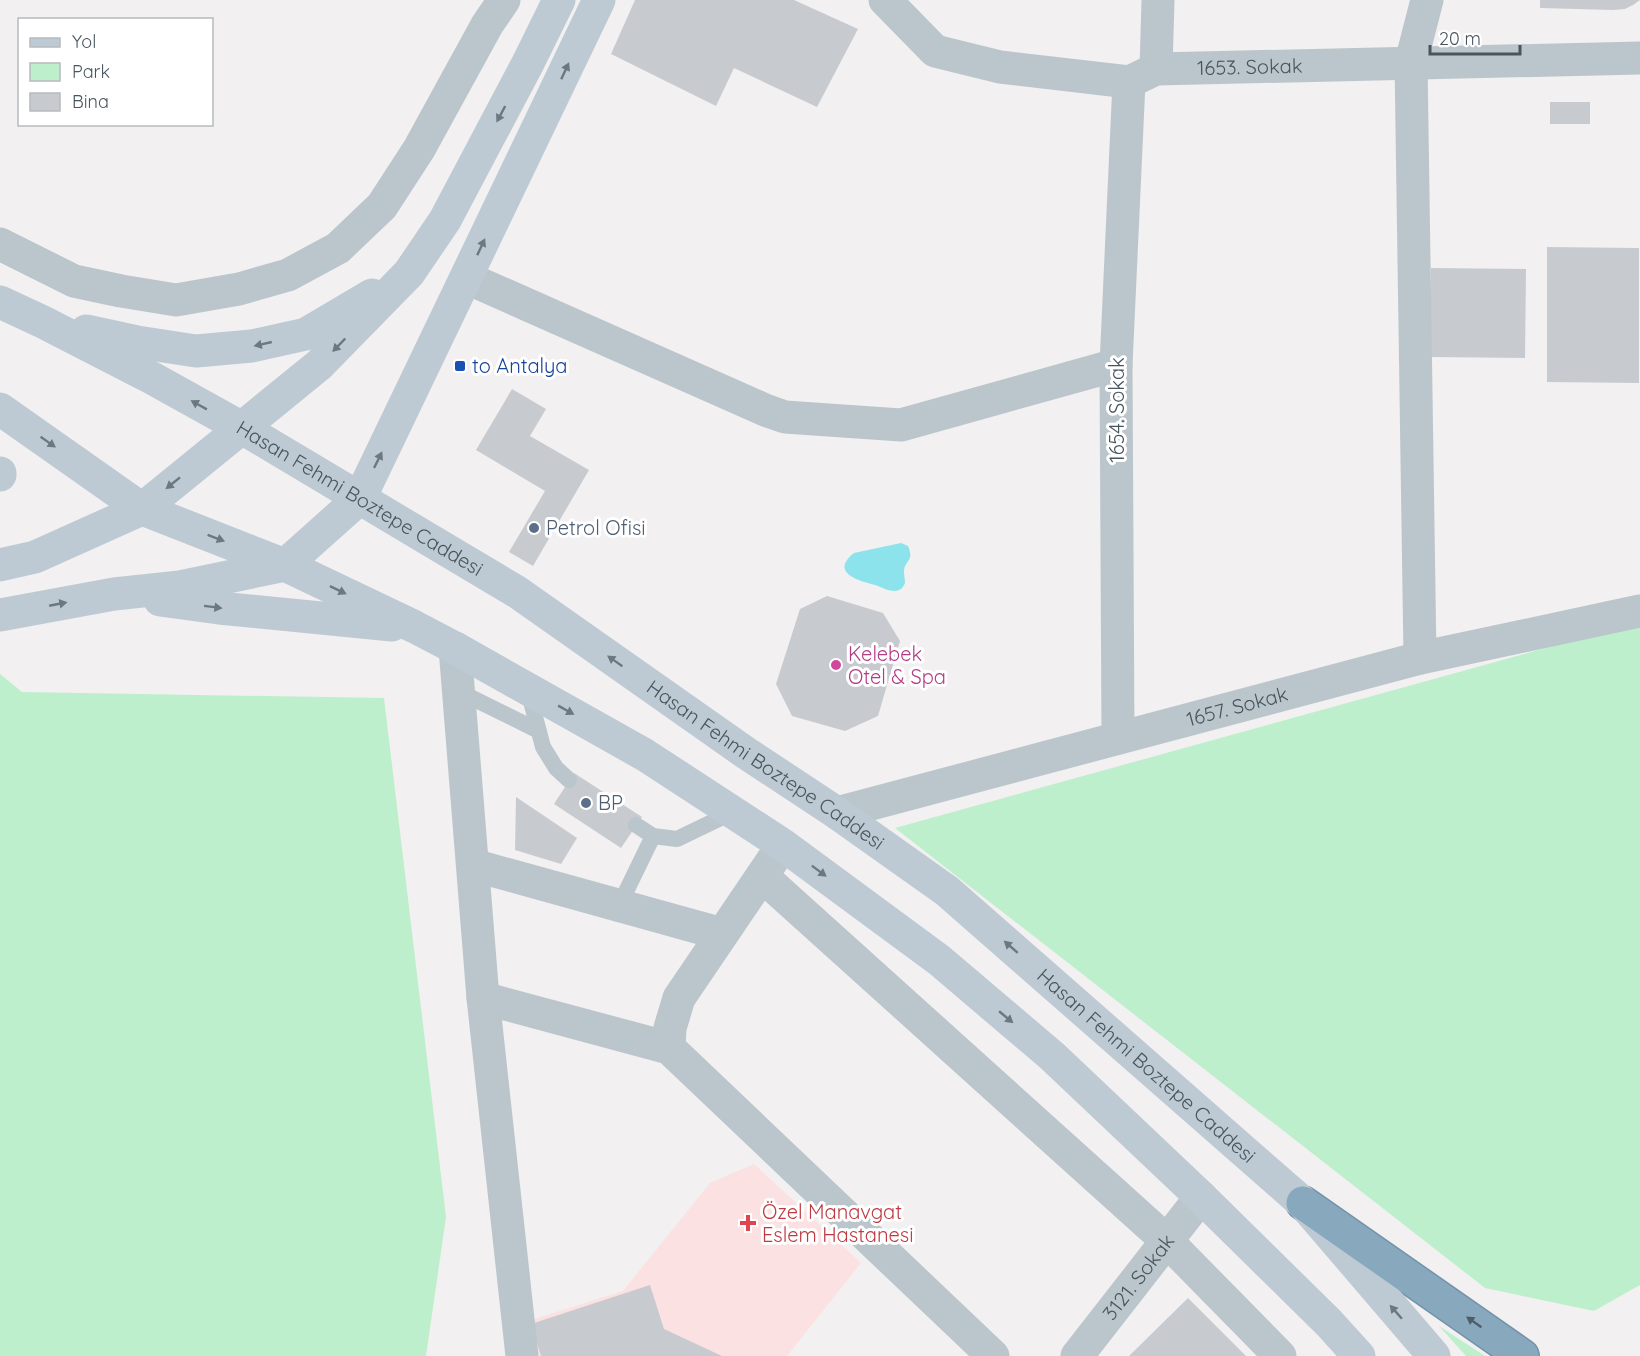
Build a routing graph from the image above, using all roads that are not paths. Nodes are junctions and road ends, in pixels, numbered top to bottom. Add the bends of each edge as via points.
1 (504, 0) edge
2 (559, 0) edge
3 (885, 0) edge
4 (1158, 0) edge
5 (1427, 0) edge
6 (594, 10) edge
7 (1640, 58) edge
8 (1411, 62) junction
9 (1143, 76) junction
10 (0, 244) edge
11 (409, 273) junction
12 (467, 278) junction
13 (0, 302) edge
14 (43, 322) junction
15 (1116, 365) junction
16 (0, 409) edge
17 (242, 428) junction
18 (360, 498) junction
19 (142, 509) junction
20 (0, 565) edge
21 (285, 565) junction
22 (114, 594) junction
23 (1640, 611) edge
24 (0, 615) edge
25 (415, 627) junction
26 (454, 648) junction
27 (1419, 658) junction
28 (528, 689) junction
29 (458, 691) junction
30 (539, 731) junction
31 (1118, 738) junction
32 (569, 780) dead end
33 (733, 812) junction
34 (837, 813) junction
35 (636, 825) dead end
36 (654, 836) junction
37 (783, 845) junction
38 (472, 866) junction
39 (762, 876) junction
40 (619, 906) junction
41 (722, 934) junction
42 (483, 998) junction
43 (669, 1048) junction
44 (1201, 1197) junction
45 (1303, 1203) junction
46 (1167, 1240) junction
47 (522, 1356) edge
48 (993, 1356) edge
49 (1077, 1356) edge
50 (1280, 1356) edge
51 (1359, 1356) edge
52 (1434, 1356) edge
53 (1522, 1356) edge

1 - 10 street via 382,206 338,248 288,275 176,300 74,281
2 - 6 street
2 -> 11 main road via 445,220
3 - 9 street, 1653. Sokak via 935,51 1000,67
4 - 9 street, 1654. Sokak
5 - 8 street
12 -> 6 main road
7 - 8 street, 1653. Sokak
8 - 9 street, 1653. Sokak
8 - 27 street
9 - 15 street, 1654. Sokak
11 -> 14 main road via 306,334 252,346 196,351
11 -> 17 main road via 319,365
12 - 15 street via 784,417 901,425
18 -> 12 main road
13 - 14 main road, Hasan Fehmi Boztepe Caddesi
17 -> 14 main road, Hasan Fehmi Boztepe Caddesi
15 - 31 street, 1654. Sokak
16 -> 19 main road
17 - 18 main road, Hasan Fehmi Boztepe Caddesi
17 -> 19 main road
18 - 21 main road
34 -> 18 main road, Hasan Fehmi Boztepe Caddesi via 517,592
19 - 20 main road via 35,557
19 -> 21 main road
21 - 22 main road via 180,587
21 -> 25 main road
24 -> 22 main road
22 -> 25 main road
23 - 27 street, 1657. Sokak
25 - 26 main road
26 - 28 main road
26 - 29 street
27 - 31 street, 1657. Sokak
28 - 30 lane
28 -> 33 main road via 645,755
29 - 30 lane
29 - 38 street
30 - 32 lane via 543,747
31 - 34 street, 1657. Sokak
33 - 36 lane via 677,839
33 - 37 main road
45 -> 34 main road, Hasan Fehmi Boztepe Caddesi via 947,891
35 - 36 lane
36 - 40 lane
37 - 39 street
37 -> 44 main road via 939,960 1052,1056
38 - 40 street
38 - 42 street
39 - 41 street
39 - 46 street
40 - 41 street
41 - 43 street via 679,999 670,1028
42 - 43 street
42 - 47 street
43 - 48 street
44 - 46 street, 3121. Sokak
44 - 51 main road
52 -> 45 main road, Hasan Fehmi Boztepe Caddesi
53 -> 45 highway
46 - 49 street, 3121. Sokak
46 - 50 street

